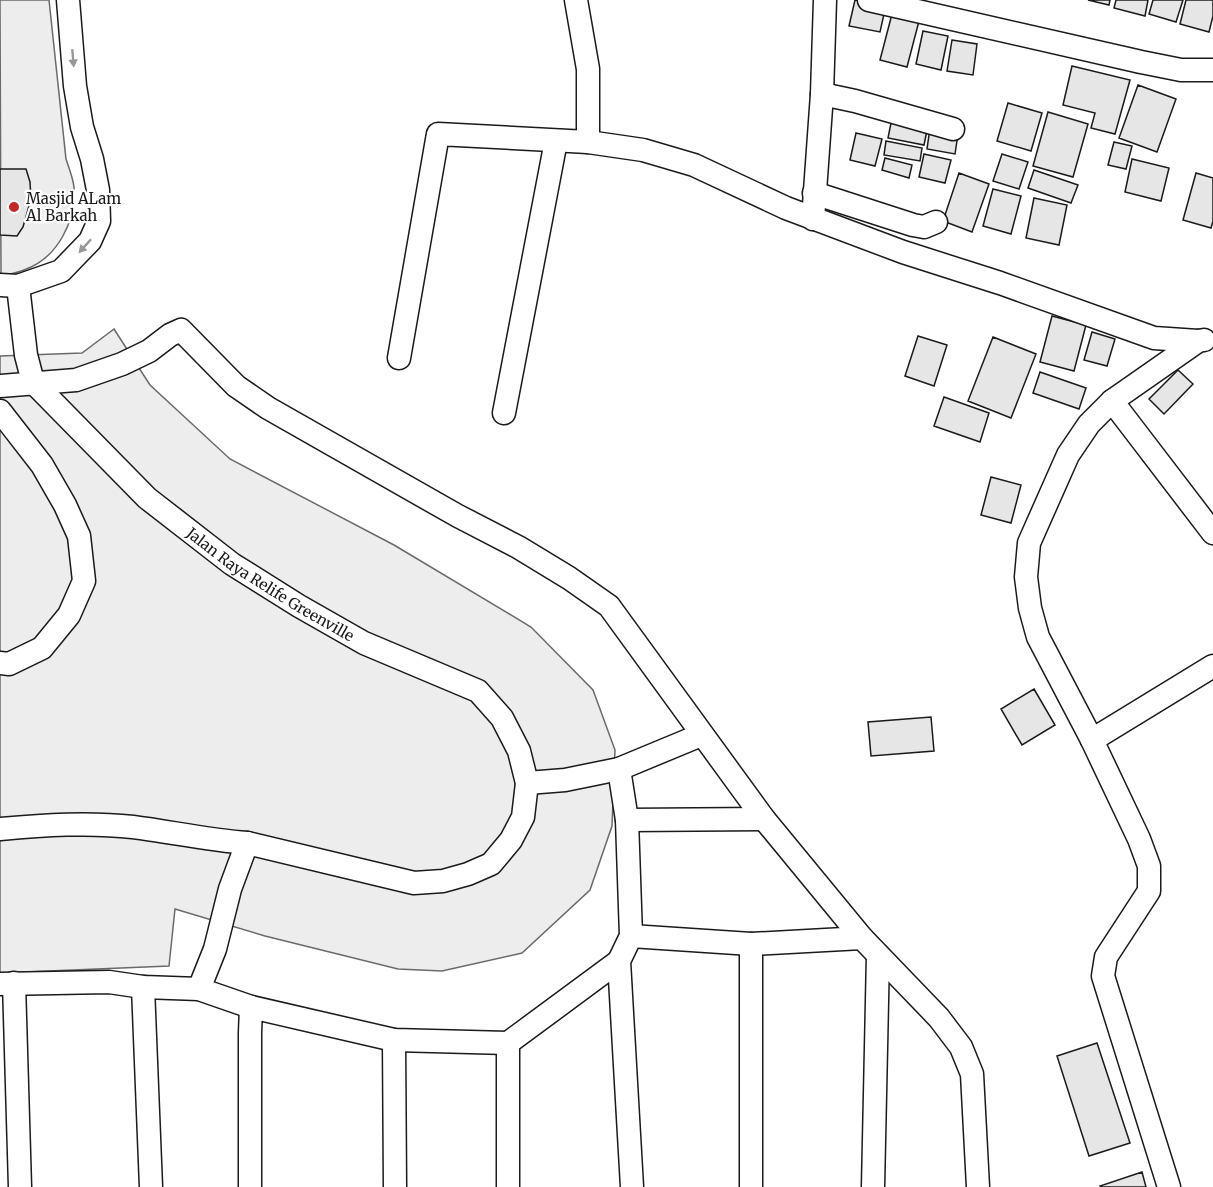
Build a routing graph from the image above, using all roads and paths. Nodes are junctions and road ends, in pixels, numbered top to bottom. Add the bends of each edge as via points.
1 (68, 0) edge
2 (576, 0) edge
3 (825, 0) edge
4 (869, 0) edge
5 (1213, 70) edge
6 (822, 94) junction
7 (953, 129) dead end
8 (556, 141) junction
9 (588, 142) junction
10 (814, 193) junction
11 (813, 219) junction
12 (936, 222) dead end
13 (9, 285) edge
14 (1206, 340) edge
15 (399, 358) dead end
16 (33, 382) junction
17 (0, 386) edge
18 (1112, 401) junction
19 (0, 411) edge
20 (504, 414) dead end
21 (1213, 532) edge
22 (0, 663) edge
23 (1213, 666) edge
24 (701, 735) junction
25 (1092, 740) junction
26 (619, 769) junction
27 (527, 783) junction
28 (764, 819) junction
29 (627, 820) junction
30 (0, 829) edge
31 (247, 843) junction
32 (631, 936) junction
33 (862, 938) junction
34 (751, 944) junction
35 (878, 955) junction
36 (620, 961) junction
37 (7, 984) edge
38 (143, 987) junction
39 (199, 988) junction
40 (251, 1007) junction
41 (394, 1040) junction
42 (508, 1043) junction
43 (20, 1187) edge
44 (151, 1187) edge
45 (250, 1187) edge
46 (395, 1187) edge
47 (508, 1187) edge
48 (632, 1187) edge
49 (751, 1187) edge
50 (873, 1187) edge
51 (978, 1187) edge
52 (1168, 1187) edge

1 -> 13 street via 75,86 98,190 99,220 90,241 61,271
2 - 9 street via 588,69
3 - 6 street
4 - 5 street via 1151,64 1181,70
6 - 7 street
6 - 10 street
8 - 9 street
8 - 15 street via 438,134
8 - 20 street
9 - 11 street via 643,150 694,165
10 - 11 street
10 - 12 street via 913,225
11 - 14 street via 1154,338
13 - 16 street, Jalan Raya Relife Greenville via 22,317
14 - 18 street
16 - 17 street
16 - 24 street via 76,380 122,364 181,330 236,386 268,408 518,547 609,606
16 - 27 street, Jalan Raya Relife Greenville via 147,498 232,564 364,643 478,691 502,718 519,752
18 - 21 street
18 - 25 street via 1089,424 1068,455 1029,543 1026,577 1038,638
19 - 22 street via 42,465 65,505 79,536 84,581 69,615 42,648 9,664
23 - 25 street
24 - 26 street
24 - 28 street
25 - 52 street via 1149,866 1149,891 1106,957 1103,976
26 - 27 street
26 - 29 street
27 - 31 street via 523,817 511,840 491,864 443,881 414,883
28 - 29 street
28 - 33 street
29 - 32 street
30 - 31 street via 68,824 131,827
31 - 39 street
32 - 34 street
32 - 36 street
33 - 34 street
33 - 35 street
34 - 49 street
35 - 50 street
35 - 51 street via 939,1018 961,1047 972,1074
36 - 42 street
36 - 48 street
37 - 38 street via 109,982
37 - 43 street
38 - 39 street
38 - 44 street
39 - 40 street
40 - 41 street
40 - 45 street
41 - 42 street
41 - 46 street
42 - 47 street

